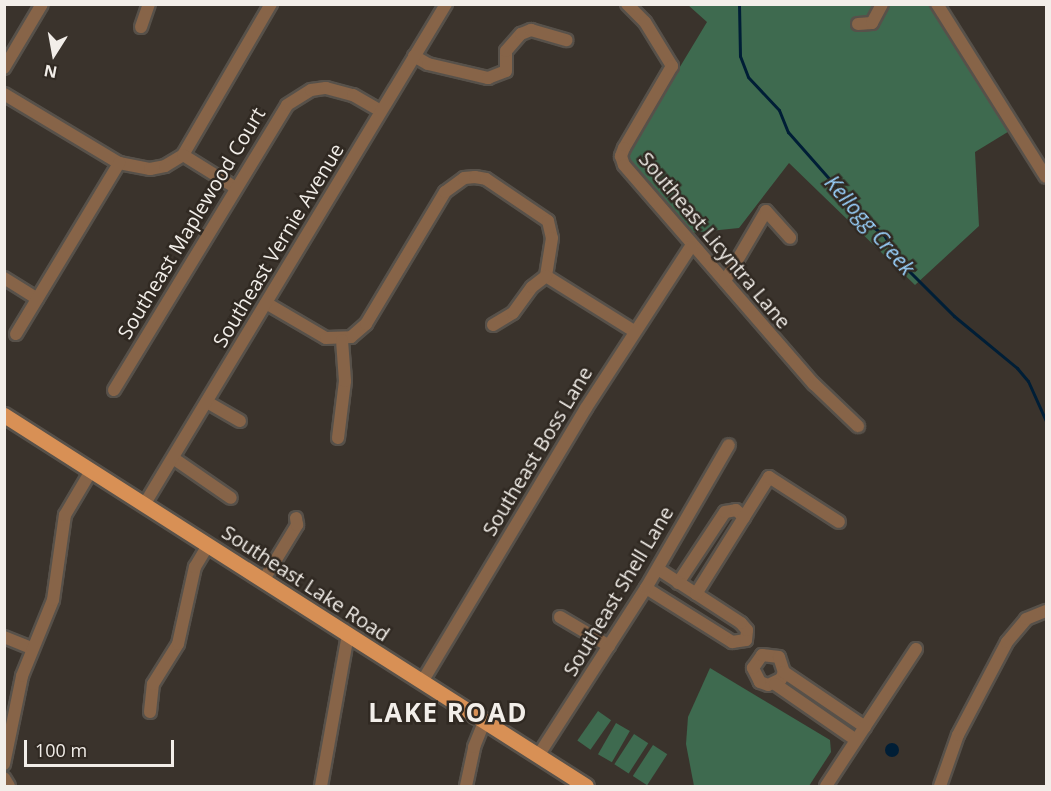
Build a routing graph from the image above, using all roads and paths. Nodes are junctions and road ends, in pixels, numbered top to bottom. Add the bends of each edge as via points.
1 (42, 4) edge
2 (149, 4) edge
3 (271, 4) edge
4 (446, 4) edge
5 (627, 4) edge
6 (882, 4) edge
7 (937, 4) edge
8 (858, 24) dead end
9 (141, 27) dead end
10 (567, 40) dead end
11 (414, 56) junction
12 (4, 68) edge
13 (4, 93) edge
14 (381, 111) junction
15 (183, 155) junction
16 (119, 164) junction
17 (1047, 177) edge
18 (236, 188) junction
19 (790, 238) dead end
20 (692, 245) junction
21 (546, 276) junction
22 (4, 278) edge
23 (725, 281) junction
24 (37, 299) junction
25 (266, 303) junction
26 (493, 325) dead end
27 (634, 331) junction
28 (16, 334) dead end
29 (342, 339) junction
30 (114, 390) dead end
31 (207, 402) junction
32 (4, 415) edge
33 (240, 421) dead end
34 (858, 426) dead end
35 (338, 438) dead end
36 (729, 446) dead end
37 (172, 458) junction
38 (91, 471) junction
39 (231, 498) dead end
40 (144, 505) junction
41 (744, 517) junction
42 (296, 518) dead end
43 (839, 522) dead end
44 (208, 545) junction
45 (658, 569) junction
46 (263, 581) junction
47 (678, 583) junction
48 (646, 588) junction
49 (696, 594) junction
50 (1047, 611) edge
51 (560, 617) dead end
52 (348, 635) junction
53 (4, 637) edge
54 (609, 646) junction
55 (31, 648) junction
56 (916, 649) dead end
57 (784, 672) junction
58 (422, 682) junction
59 (775, 684) junction
60 (150, 712) dead end
61 (484, 722) junction
62 (865, 727) junction
63 (856, 740) junction
64 (538, 756) junction
65 (4, 764) edge
66 (4, 778) edge
67 (577, 784) edge
68 (9, 786) edge
69 (321, 786) edge
70 (466, 786) edge
71 (826, 786) edge
72 (940, 786) edge

1 - 12 street
2 - 9 street
3 - 15 street
4 - 11 street, Southeast Vernie Avenue
5 - 20 street, Southeast Licyntra Lane via 645,22 672,66 621,156 624,165
6 - 8 street via 872,23
7 - 17 street
10 - 11 street via 531,30 521,34 506,51 506,70 488,78 428,64
11 - 14 street, Southeast Vernie Avenue
13 - 16 street
14 - 18 street, Southeast Maplewood Court via 340,90 311,90 278,116
14 - 25 street, Southeast Vernie Avenue
15 - 16 street via 165,166 150,169
15 - 18 street
16 - 24 street
18 - 30 street, Southeast Maplewood Court
19 - 23 street via 766,211
20 - 23 street, Southeast Licyntra Lane
20 - 27 street, Southeast Boss Lane
21 - 26 street via 532,287 513,313
21 - 27 street
21 - 29 street via 552,238 548,220 486,179 464,178 445,192 366,324 359,332
22 - 24 street
23 - 34 street, Southeast Licyntra Lane via 813,384
24 - 28 street
25 - 29 street via 318,335
25 - 31 street, Southeast Vernie Avenue
27 - 58 street, Southeast Boss Lane
29 - 35 street via 345,369
31 - 33 street
31 - 37 street, Southeast Vernie Avenue
32 - 38 main road, Southeast Lake Road
36 - 45 street, Southeast Shell Lane
37 - 39 street
37 - 40 street, Southeast Vernie Avenue
38 - 40 main road, Southeast Lake Road
38 - 55 street via 65,515 53,600
40 - 44 main road, Southeast Lake Road
41 - 43 street via 769,477
41 - 47 street via 736,510 724,512
41 - 49 street
42 - 46 street via 297,525
44 - 46 main road, Southeast Lake Road
44 - 60 street via 195,567 178,644 150,692
45 - 47 street
45 - 48 street, Southeast Shell Lane
46 - 52 main road, Southeast Lake Road
47 - 49 street
48 - 49 street via 732,642 746,640 744,626
48 - 54 street, Southeast Shell Lane
50 - 72 street via 1026,619 1007,642 958,735
51 - 54 street
52 - 58 main road, Southeast Lake Road
52 - 69 street
53 - 55 street
54 - 64 street, Southeast Shell Lane
55 - 65 street
56 - 62 street
57 - 59 street
57 - 59 street via 779,657 771,654 755,661 754,675 760,682
57 - 62 street
58 - 61 main road, Southeast Lake Road
59 - 63 street
61 - 64 main road, Southeast Lake Road
61 - 70 street
62 - 63 street
63 - 71 street
64 - 67 main road, Southeast Lake Road
66 - 68 street

